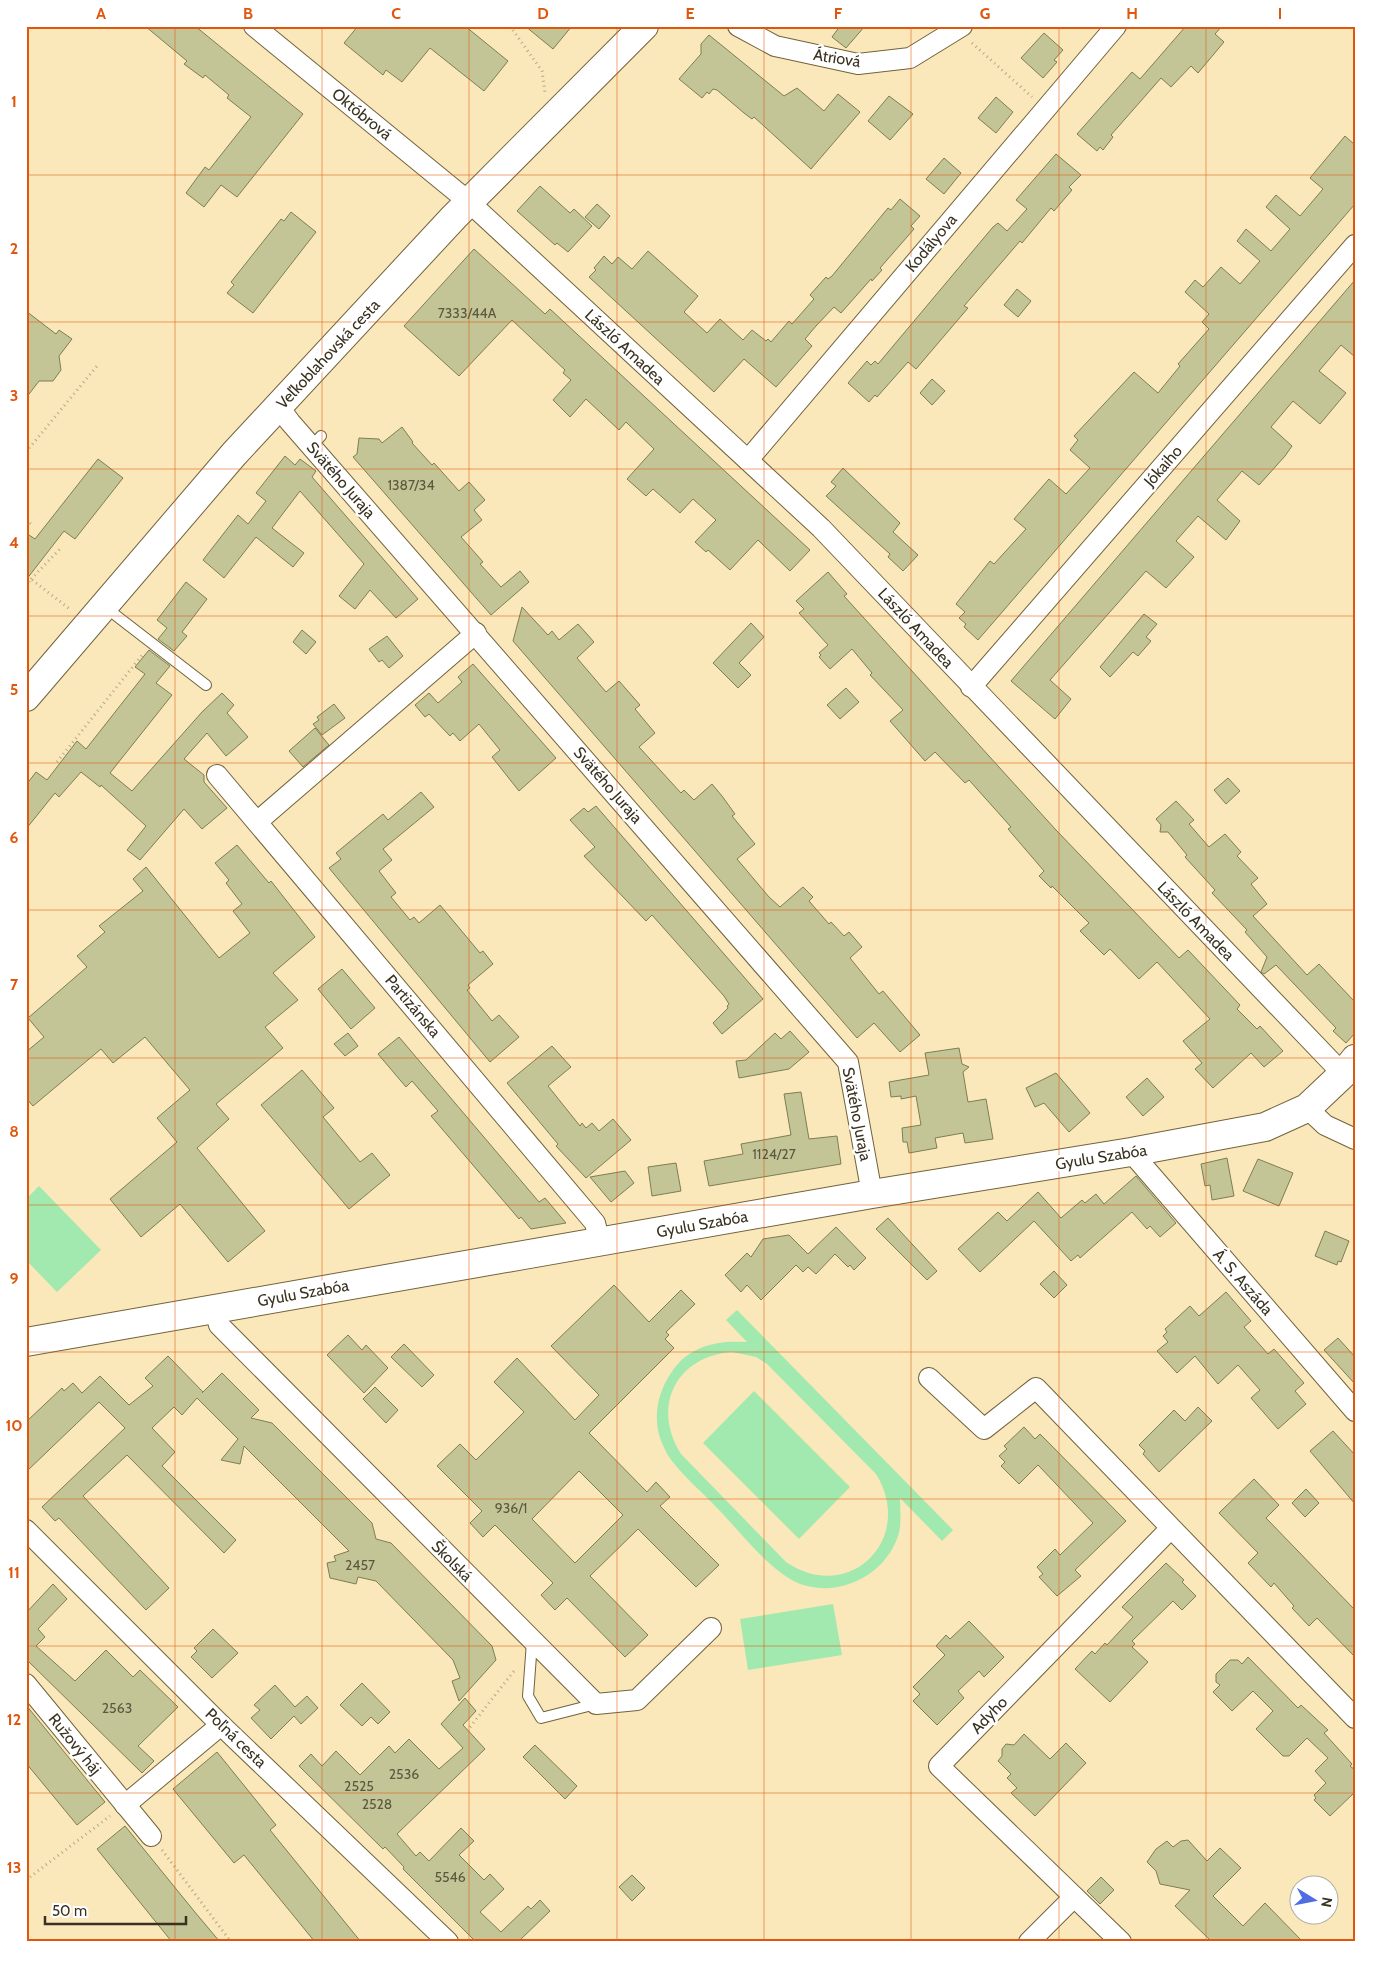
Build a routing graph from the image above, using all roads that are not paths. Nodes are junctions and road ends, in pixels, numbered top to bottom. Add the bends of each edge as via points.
1 (254, 26) edge
2 (644, 26) edge
3 (738, 26) edge
4 (1116, 26) edge
5 (960, 28) edge
6 (469, 202) junction
7 (1355, 245) edge
8 (279, 407) junction
9 (748, 460) junction
10 (104, 607) junction
11 (476, 633) junction
12 (206, 685) dead end
13 (971, 687) junction
14 (26, 697) edge
15 (217, 775) dead end
16 (257, 822) junction
17 (1349, 1067) edge
18 (1307, 1108) junction
19 (1355, 1139) edge
20 (1131, 1152) junction
21 (872, 1194) junction
22 (600, 1242) junction
23 (215, 1309) junction
24 (26, 1342) edge
25 (929, 1378) dead end
26 (1355, 1411) edge
27 (1170, 1529) junction
28 (26, 1530) edge
29 (711, 1628) dead end
30 (532, 1642) junction
31 (26, 1684) edge
32 (596, 1704) junction
33 (1355, 1718) edge
34 (221, 1725) junction
35 (125, 1805) junction
36 (151, 1836) road end
37 (1074, 1897) junction
38 (448, 1942) edge
39 (1029, 1942) edge
40 (1121, 1942) edge

1 - 6 street, Októbrová
2 - 6 street, Veľkoblahovská cesta
3 - 5 street, Átriová via 775,46 858,64 910,58
4 - 9 street, Kodályova
6 - 8 street, Veľkoblahovská cesta
6 - 9 street, László Amadea
7 - 13 street, Jókaiho
8 - 10 street, Veľkoblahovská cesta via 234,454
8 - 11 street, Svätého Juraja via 317,441
9 - 13 street, László Amadea via 821,528
10 - 12 lane
10 - 14 street, Veľkoblahovská cesta
11 - 16 street
11 - 21 street, Svätého Juraja via 848,1062
13 - 17 street, László Amadea
15 - 16 street, Partizánska
16 - 22 street, Partizánska via 595,1223
17 - 18 street, Gyulu Szabóa
18 - 19 street via 1325,1125
18 - 20 street, Gyulu Szabóa via 1265,1127
20 - 21 street, Gyulu Szabóa
20 - 26 street, Á. S. Aszáda
21 - 22 street, Gyulu Szabóa
22 - 23 street, Gyulu Szabóa
23 - 24 street, Gyulu Szabóa
23 - 30 street, Školská via 219,1325
25 - 27 street via 984,1429 1036,1388
27 - 33 street
27 - 37 street, Adyho via 939,1766
28 - 34 street, Poľná cesta
29 - 32 street via 637,1700
30 - 32 street, Školská
30 - 32 lane via 528,1696 541,1718
31 - 35 street, Ružový háj
34 - 35 street
34 - 38 street, Poľná cesta
35 - 36 street, Ružový háj
37 - 39 street
37 - 40 street, Adyho

